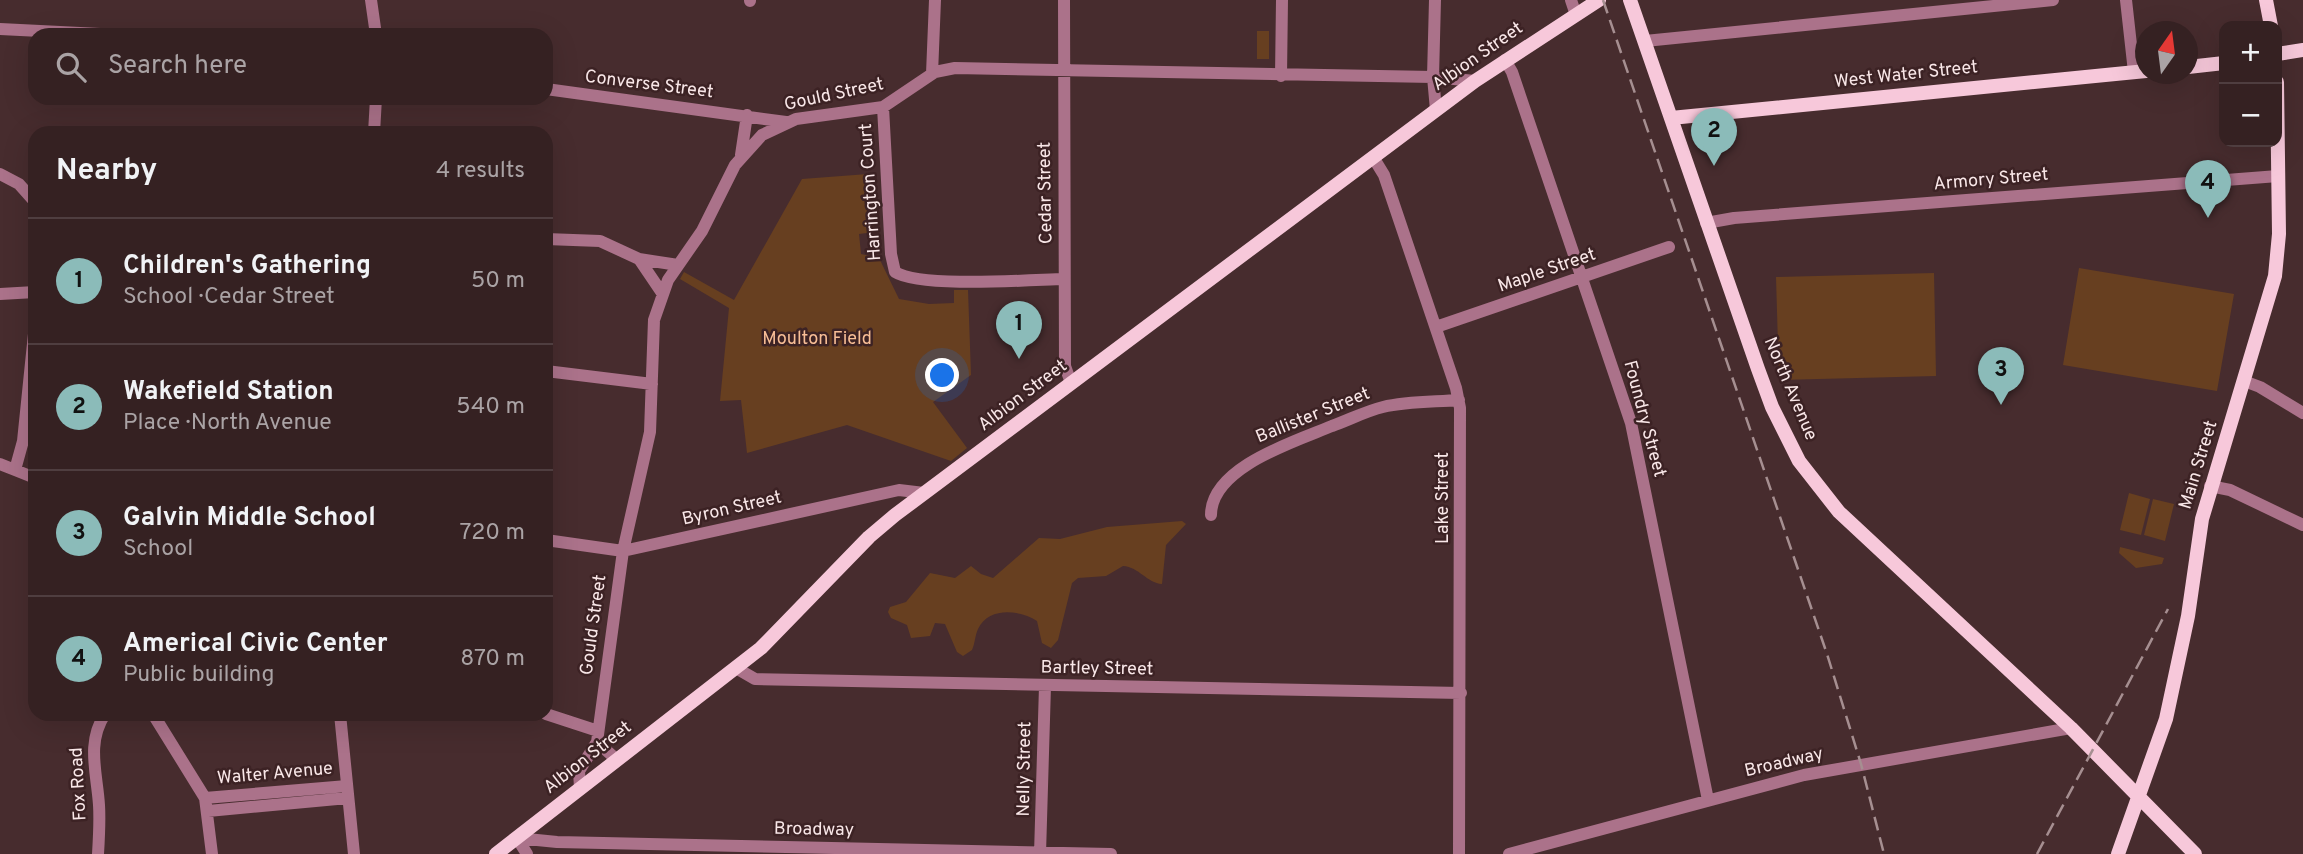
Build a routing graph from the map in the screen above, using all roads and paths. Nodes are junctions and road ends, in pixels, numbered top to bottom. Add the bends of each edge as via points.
1 (370, 0) edge
2 (935, 0) edge
3 (1064, 0) edge
4 (1282, 0) edge
5 (1435, 0) edge
6 (1571, 0) edge
7 (1600, 0) edge
8 (1630, 0) edge
9 (2053, 0) edge
10 (2126, 0) edge
11 (2266, 0) edge
12 (1576, 15) junction
13 (2270, 21) edge
14 (375, 28) edge
15 (0, 29) edge
16 (28, 30) edge
17 (1645, 41) junction
18 (2135, 46) edge
19 (2303, 50) edge
20 (2282, 53) edge
21 (1505, 60) junction
22 (2219, 63) edge
23 (2198, 65) edge
24 (1062, 72) junction
25 (2135, 72) edge
26 (932, 74) junction
27 (1281, 75) junction
28 (1433, 77) junction
29 (1475, 81) junction
30 (2277, 84) edge
31 (553, 90) edge
32 (376, 105) edge
33 (883, 107) junction
34 (1436, 110) junction
35 (747, 115) junction
36 (1671, 118) junction
37 (786, 121) junction
38 (374, 126) edge
39 (741, 155) junction
40 (1373, 157) junction
41 (0, 174) edge
42 (2278, 176) junction
43 (28, 194) edge
44 (1706, 223) junction
45 (553, 239) edge
46 (1669, 247) dead end
47 (639, 259) junction
48 (678, 265) junction
49 (1581, 278) junction
50 (1065, 279) junction
51 (28, 293) edge
52 (662, 293) junction
53 (0, 295) edge
54 (1436, 327) junction
55 (553, 372) edge
56 (2244, 381) junction
57 (1071, 383) junction
58 (652, 384) junction
59 (28, 392) edge
60 (1459, 400) junction
61 (2303, 413) edge
62 (0, 464) edge
63 (15, 470) junction
64 (28, 475) edge
65 (2210, 486) junction
66 (924, 493) junction
67 (1211, 515) dead end
68 (2303, 525) edge
69 (553, 541) edge
70 (623, 551) junction
71 (736, 668) junction
72 (1045, 686) junction
73 (1461, 692) junction
74 (553, 717) edge
75 (101, 721) edge
76 (157, 721) edge
77 (341, 721) edge
78 (2071, 728) junction
79 (598, 737) junction
80 (617, 760) junction
81 (580, 788) junction
82 (348, 792) junction
83 (2140, 796) junction
84 (1708, 800) junction
85 (207, 804) junction
86 (517, 838) junction
87 (1041, 853) edge
88 (98, 854) edge
89 (212, 854) edge
90 (354, 854) edge
91 (496, 854) edge
92 (527, 854) edge
93 (1111, 854) edge
94 (1459, 854) edge
95 (1509, 854) edge
96 (2118, 854) edge
97 (2195, 854) edge

1 - 14 street
2 - 26 street
3 - 24 street, Cedar Street
4 - 27 street
5 - 28 street
6 - 12 street
7 - 12 main road, Albion Street
8 - 17 main road, North Avenue
9 - 17 street
10 - 18 street
11 - 13 main road
12 - 21 main road, Albion Street
15 - 16 street
17 - 36 main road, North Avenue
19 - 20 main road
21 - 29 main road, Albion Street
21 - 49 street, Foundry Street
22 - 23 main road
24 - 26 street, Gould Street via 968,68
24 - 27 street, Gould Street
24 - 50 street, Cedar Street
25 - 36 main road, West Water Street
26 - 33 street, Gould Street
27 - 28 street, Gould Street
28 - 29 street, Gould Street
28 - 34 street
29 - 34 main road, Albion Street
30 - 42 main road, Main Street
31 - 35 street, Converse Street
32 - 38 street
33 - 37 street, Gould Street
33 - 50 street, Harrington Court via 895,272 905,278 929,279
34 - 40 main road, Albion Street
35 - 37 street, Converse Street
35 - 39 street
36 - 44 main road, North Avenue
37 - 39 street, Gould Street
39 - 48 street, Gould Street via 705,226
40 - 54 street, Lake Street via 1384,175
40 - 57 main road, Albion Street
41 - 43 street
42 - 44 street, Armory Street
42 - 56 main road, Main Street via 2277,266
44 - 78 main road, North Avenue via 1772,407 1812,479 1839,512
45 - 47 street via 600,241
46 - 49 street, Maple Street
47 - 48 street
47 - 52 street
48 - 52 street, Gould Street
49 - 54 street, Maple Street
49 - 84 street, Foundry Street via 1630,423
50 - 57 street, Cedar Street via 1065,366
51 - 53 street
52 - 58 street, Gould Street via 652,330
54 - 60 street, Lake Street
55 - 58 street
56 - 61 street
56 - 65 main road, Main Street
57 - 66 main road, Albion Street
58 - 70 street, Gould Street via 649,441
59 - 63 street
60 - 67 street, Ballister Street via 1381,407 1273,450 1226,483 1217,493
60 - 73 street, Lake Street
62 - 63 street
63 - 64 street
65 - 68 street via 2230,490
65 - 83 main road, Main Street via 2172,696
66 - 70 street, Byron Street via 897,490
66 - 71 main road, Albion Street via 869,537 781,630
69 - 70 street, Byron Street
70 - 79 street, Gould Street
71 - 72 street, Bartley Street via 755,679
71 - 80 main road, Albion Street
72 - 73 street, Bartley Street
72 - 87 street, Nelly Street
73 - 94 street, Lake Street
74 - 79 street
75 - 88 street, Fox Road via 93,747
76 - 85 street
77 - 82 street
78 - 83 main road, North Avenue
78 - 84 street, Broadway via 1872,762
79 - 80 street
79 - 81 street, Gould Street via 579,771
80 - 81 main road, Albion Street
81 - 86 main road, Albion Street
82 - 85 street, Walter Avenue
82 - 90 street
83 - 96 main road, Main Street
83 - 97 main road, North Avenue
84 - 95 street, Broadway
85 - 89 street
86 - 87 street, Broadway
86 - 91 main road, Albion Street
86 - 92 street
87 - 93 street, Broadway

